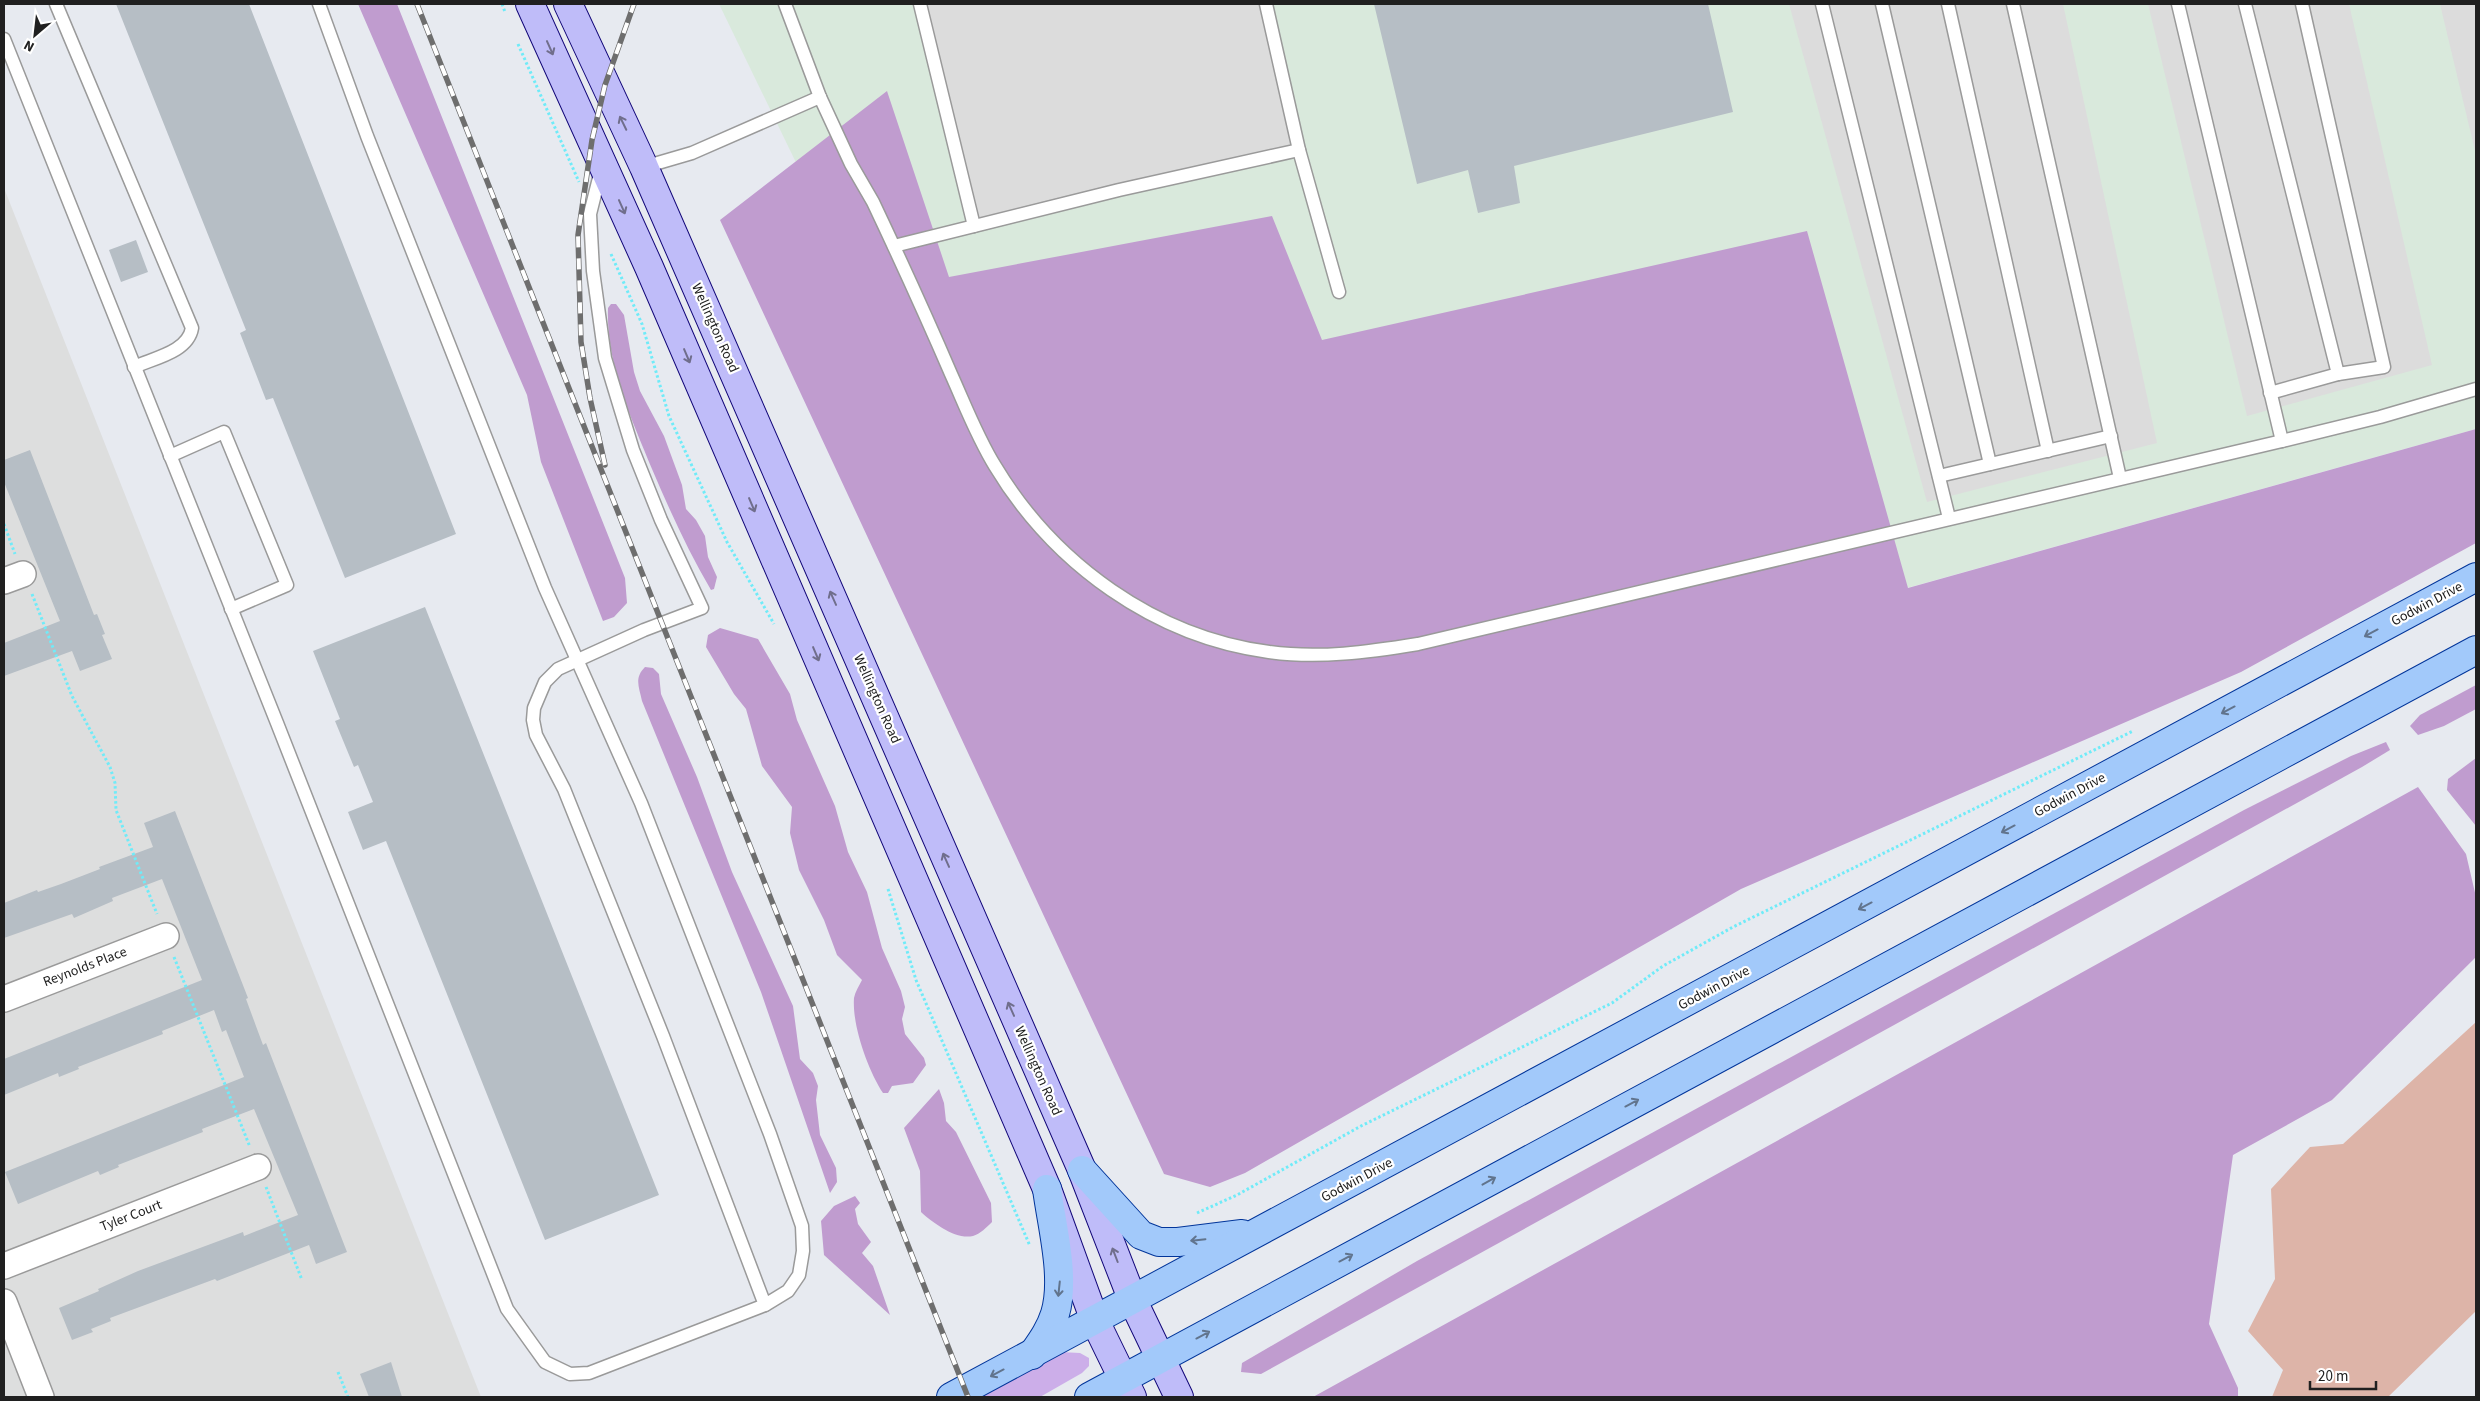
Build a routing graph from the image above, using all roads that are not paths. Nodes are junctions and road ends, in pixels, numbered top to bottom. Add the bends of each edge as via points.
1 (56, 4) edge
2 (319, 4) edge
3 (568, 4) edge
4 (785, 4) edge
5 (920, 4) edge
6 (1266, 4) edge
7 (1822, 4) edge
8 (1882, 4) edge
9 (1948, 4) edge
10 (2013, 4) edge
11 (2178, 4) edge
12 (2245, 4) edge
13 (2302, 4) edge
14 (518, 8) edge
15 (4, 39) edge
16 (820, 97) junction
17 (1299, 150) junction
18 (602, 162) junction
19 (644, 167) junction
20 (974, 226) junction
21 (894, 246) junction
22 (1339, 292) dead end
23 (134, 367) junction
24 (2338, 374) junction
25 (2476, 389) edge
26 (2270, 392) junction
27 (2111, 436) junction
28 (2282, 441) junction
29 (2048, 451) junction
30 (170, 456) junction
31 (1990, 464) junction
32 (1939, 476) junction
33 (2120, 478) junction
34 (1949, 518) junction
35 (2476, 578) edge
36 (231, 609) junction
37 (2476, 650) edge
38 (577, 660) junction
39 (166, 936) road end
40 (4, 999) edge
41 (258, 1167) road end
42 (1082, 1170) junction
43 (1047, 1189) junction
44 (1263, 1230) junction
45 (4, 1266) edge
46 (1133, 1301) junction
47 (4, 1302) edge
48 (766, 1305) junction
49 (1095, 1321) junction
50 (1032, 1355) junction
51 (1160, 1358) junction
52 (1128, 1388) edge
53 (41, 1397) edge
54 (951, 1397) edge
55 (1089, 1397) edge
56 (1179, 1397) edge

1 - 23 lane via 192,328 190,338 182,346
2 - 38 lane via 396,210
19 -> 3 main road, Wellington Road
4 - 16 lane
5 - 20 lane
6 - 17 lane
7 - 32 lane
8 - 31 lane
9 - 29 lane
10 - 27 lane
11 - 26 lane
12 - 24 lane
13 - 24 lane via 2384,367
14 -> 18 main road
15 - 23 lane
16 - 19 lane via 692,153
16 - 21 lane
17 - 20 lane
17 - 22 lane
18 - 38 lane via 591,209 593,271 605,358 633,450 702,608
18 -> 43 main road
42 -> 19 main road, Wellington Road
20 - 21 lane
21 - 34 lane via 982,443 1019,502 1079,565 1120,596 1188,632 1228,645 1318,655 1418,644
23 - 30 lane
24 - 26 lane
25 - 28 lane
26 - 28 lane
27 - 29 lane
27 - 33 lane
28 - 33 lane
29 - 31 lane
30 - 36 lane
30 - 36 lane via 224,432 287,585
31 - 32 lane
32 - 34 lane
33 - 34 lane
35 -> 44 main road, Godwin Drive
36 - 48 lane via 507,1309 520,1330 553,1368 570,1374 588,1374
51 -> 37 main road
38 - 48 lane via 641,803 767,1124 802,1226 803,1251 799,1275 788,1291
38 - 48 lane via 558,669 545,682 534,708 536,735 564,789 660,1027
39 - 40 street, Reynolds Place
41 - 45 street, Tyler Court
44 -> 42 main road via 1221,1238 1159,1242 1141,1235
46 -> 42 main road, Wellington Road
43 - 49 main road
43 -> 50 main road via 1060,1284 1055,1314 1046,1336
44 - 46 main road, Godwin Drive
46 - 49 main road, Godwin Drive
46 - 51 main road, Wellington Road
47 - 53 street
49 - 50 main road, Godwin Drive
49 - 52 main road
50 -> 54 main road, Godwin Drive
51 - 52 main road
51 - 56 main road, Wellington Road
52 - 55 main road

